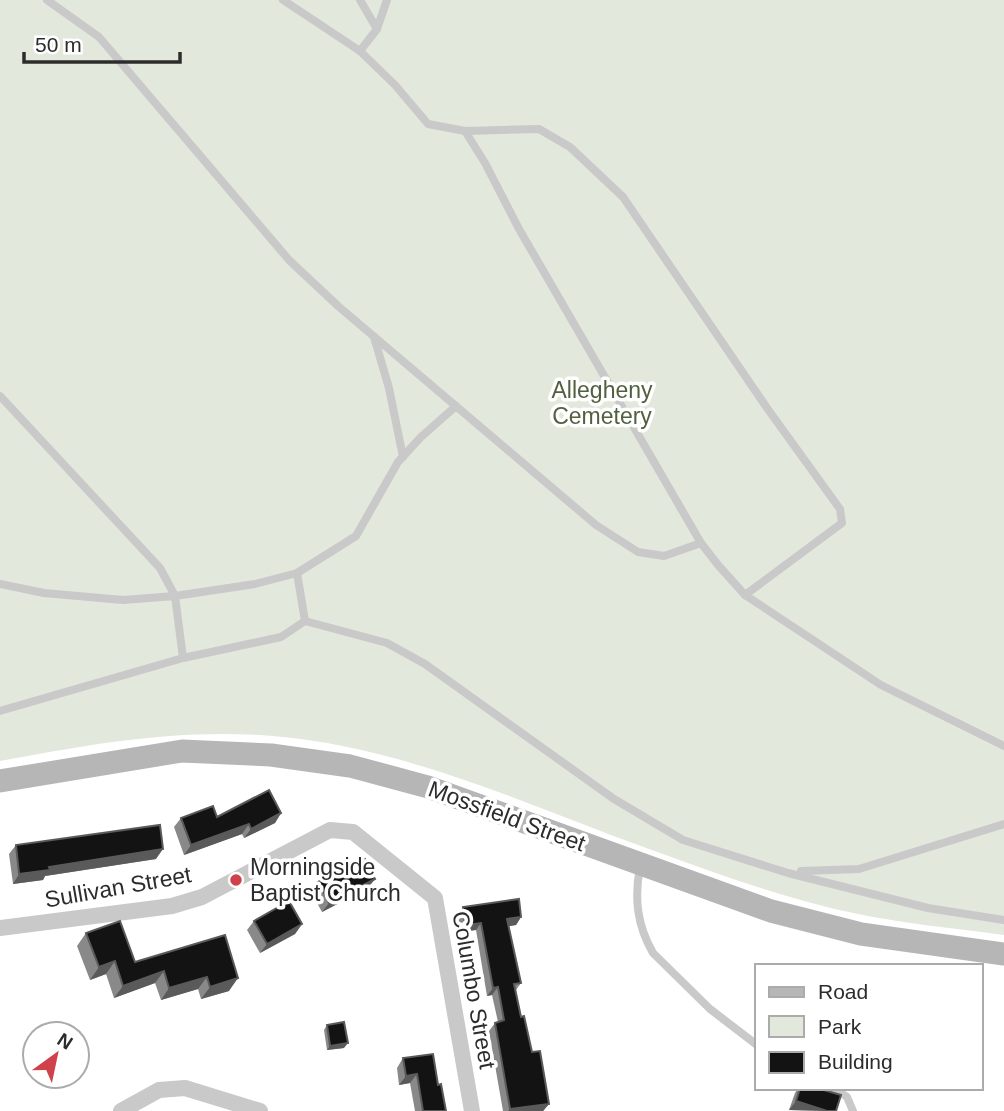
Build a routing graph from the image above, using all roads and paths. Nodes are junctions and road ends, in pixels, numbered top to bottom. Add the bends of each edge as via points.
1 (47, 0) edge
2 (283, 0) edge
3 (359, 0) edge
4 (387, 0) edge
5 (377, 29) junction
6 (360, 51) junction
7 (465, 131) junction
8 (374, 337) junction
9 (0, 397) edge
10 (456, 406) junction
11 (403, 457) junction
12 (701, 543) junction
13 (297, 573) junction
14 (0, 584) edge
15 (746, 595) junction
16 (175, 596) junction
17 (305, 621) junction
18 (183, 658) junction
19 (0, 711) edge
20 (1004, 746) edge
21 (0, 781) edge
22 (1004, 824) edge
23 (354, 832) joint
24 (641, 864) junction
25 (773, 868) junction
26 (1004, 919) edge
27 (0, 928) edge
28 (1004, 954) edge
29 (755, 1043) edge
30 (837, 1090) edge
31 (121, 1111) edge
32 (260, 1111) edge
33 (472, 1111) edge
34 (853, 1111) edge

1 - 8 lane via 99,37 289,260
2 - 6 lane
3 - 5 lane
4 - 5 lane
5 - 6 lane
6 - 7 lane via 428,124
7 - 12 lane
7 - 15 lane via 539,129 570,147 622,197 840,509 842,523
8 - 10 lane
8 - 11 lane
9 - 16 lane via 160,568
10 - 11 lane
10 - 12 lane via 596,525 638,552 664,556
11 - 13 lane via 356,536
12 - 15 lane
13 - 16 lane
13 - 17 lane
14 - 16 lane via 123,600
15 - 20 lane via 881,685
16 - 18 lane
17 - 18 lane via 281,637
17 - 25 lane via 387,643 425,664 614,799 683,840
18 - 19 lane
21 - 24 street, Mossfield Street via 182,751 271,755 350,766 429,787
22 - 25 lane via 859,869 811,873
23 - 27 street, Sullivan Street via 330,830 202,897 172,906
23 - 33 street, Columbo Street via 435,898
24 - 28 street, Mossfield Street via 771,911 848,930
24 - 29 lane via 636,885 638,915 653,953 710,1009
25 - 26 lane via 928,908
30 - 34 lane via 847,1097
31 - 32 street via 159,1090 185,1088

